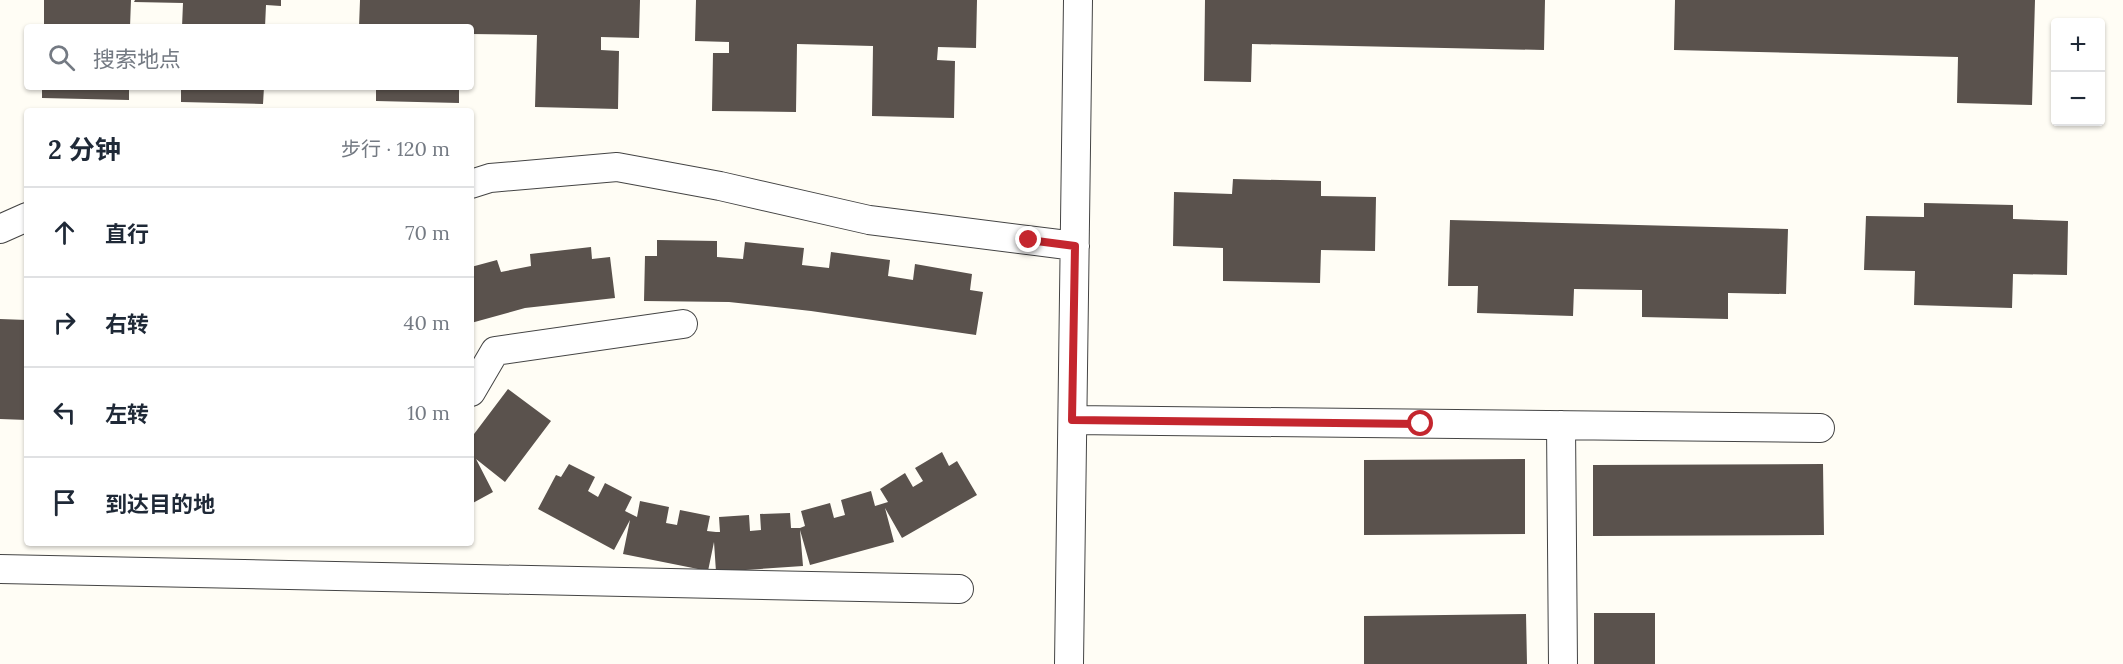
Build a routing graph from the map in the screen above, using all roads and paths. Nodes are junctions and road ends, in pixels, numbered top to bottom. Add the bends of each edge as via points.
1 (1078, 0) edge
2 (474, 183) edge
3 (24, 218) edge
4 (0, 229) edge
5 (1075, 246) junction
6 (683, 324) dead end
7 (474, 387) edge
8 (1072, 420) junction
9 (1561, 425) junction
10 (1820, 428) dead end
11 (0, 569) edge
12 (959, 589) dead end
13 (1070, 664) edge
14 (1563, 664) edge

1 - 5 street
2 - 5 street via 490,178 617,167 869,220
3 - 4 street
5 - 8 street
6 - 7 street via 495,351
8 - 9 street
8 - 13 street
9 - 10 street
9 - 14 street
11 - 12 street

